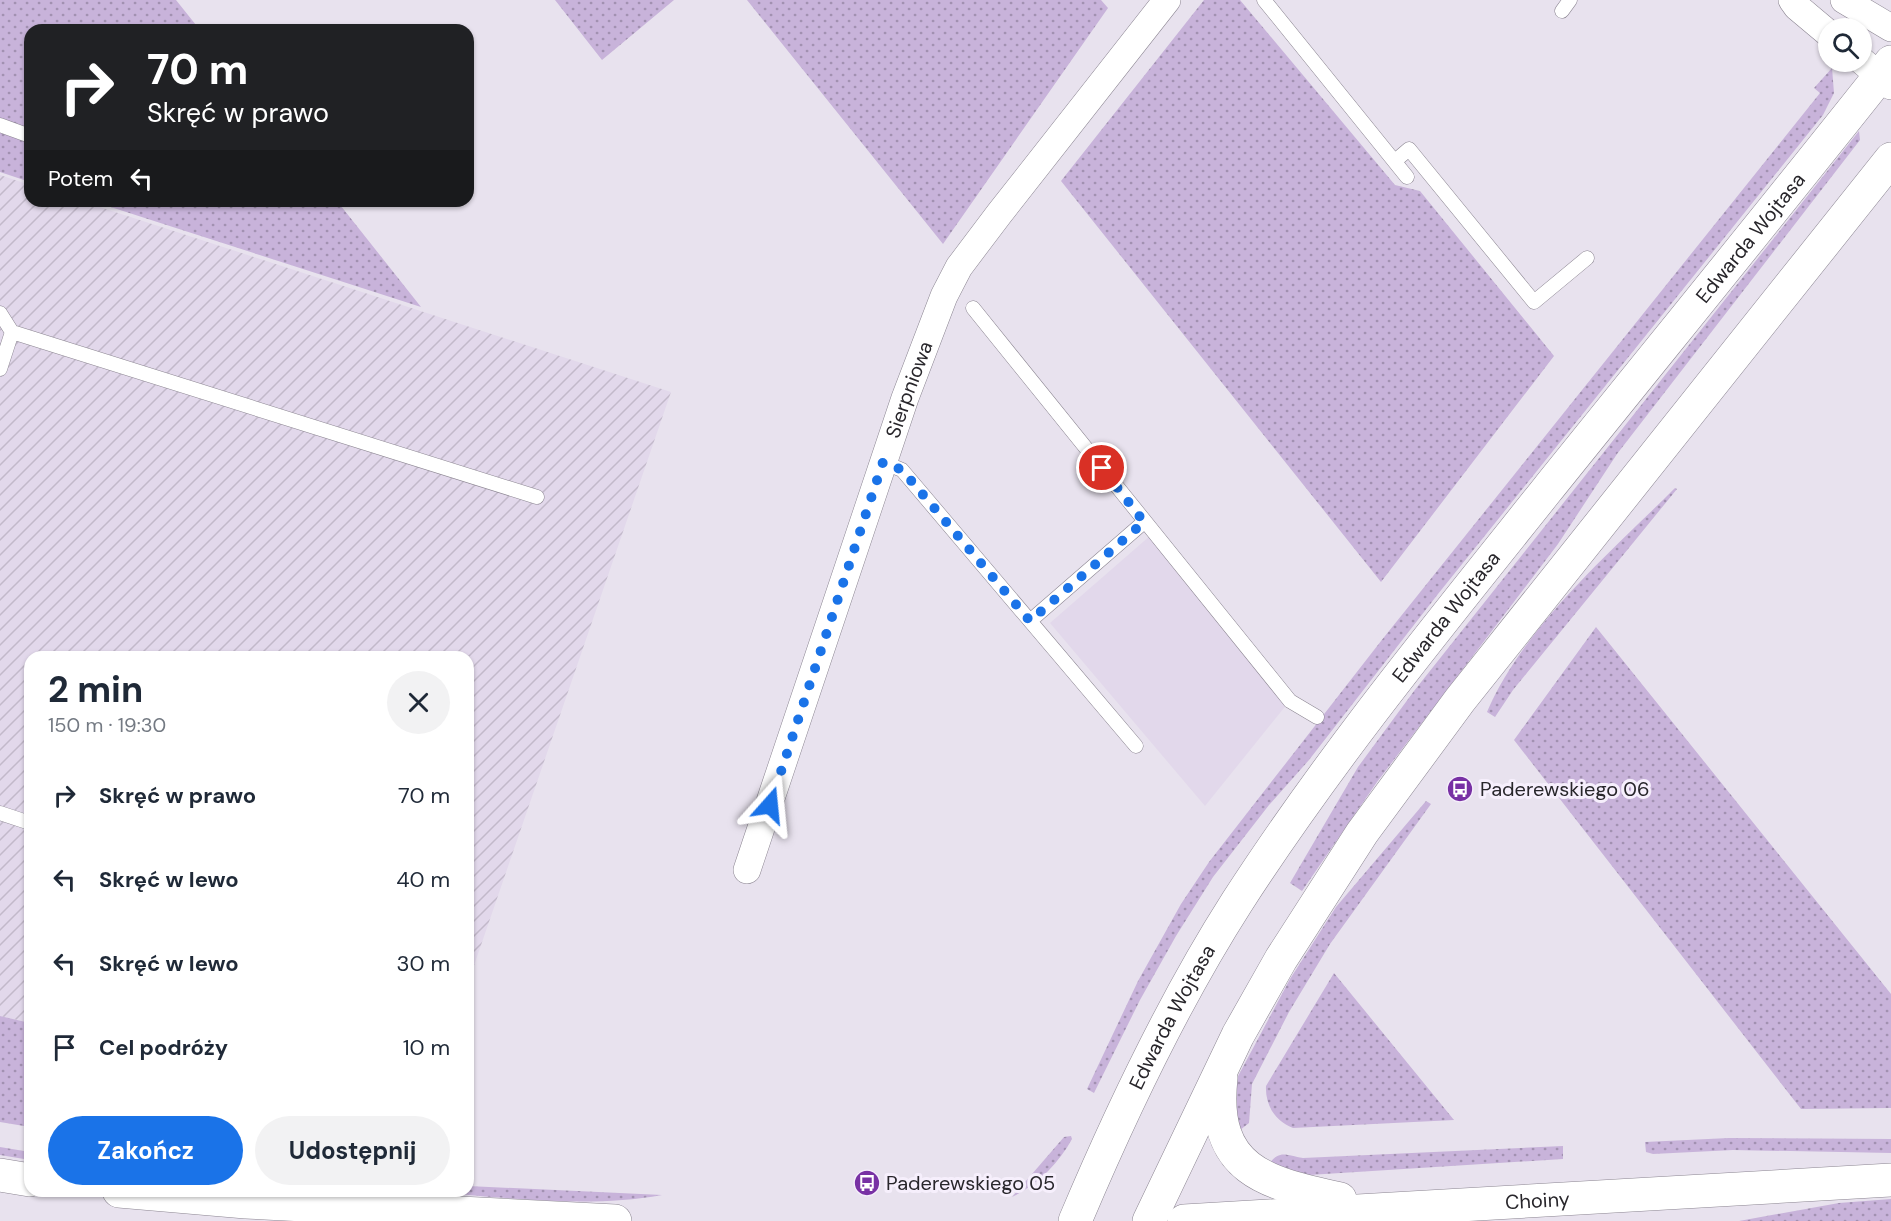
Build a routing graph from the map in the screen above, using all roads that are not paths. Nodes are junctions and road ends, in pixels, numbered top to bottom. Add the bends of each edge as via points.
1 (1167, 0) edge
2 (1264, 0) edge
3 (1792, 0) edge
4 (1844, 0) edge
5 (1818, 25) edge
6 (1891, 28) edge
7 (1881, 71) edge
8 (0, 125) edge
9 (24, 134) edge
10 (1891, 159) edge
11 (1395, 161) junction
12 (1407, 177) dead end
13 (1587, 258) dead end
14 (973, 308) dead end
15 (0, 313) edge
16 (12, 332) junction
17 (0, 369) edge
18 (883, 462) junction
19 (537, 497) dead end
20 (1144, 522) junction
21 (1030, 621) junction
22 (1317, 717) dead end
23 (1136, 747) dead end
24 (0, 813) edge
25 (24, 821) edge
26 (747, 870) dead end
27 (1222, 1065) junction
28 (0, 1175) edge
29 (24, 1179) edge
30 (1891, 1180) edge
31 (183, 1197) edge
32 (1380, 1208) junction
33 (1466, 1212) edge
34 (615, 1221) edge
35 (1075, 1221) edge
36 (1149, 1221) edge
37 (1184, 1221) edge

1 - 18 street, Sierpniowa via 959,267 931,327
2 - 11 lane
3 - 5 street
4 - 6 street
7 - 35 street, Edwarda Wojtasa via 1420,649 1308,800 1237,903 1186,991 1134,1091
8 - 9 lane
10 - 27 street via 1416,757 1316,902
11 - 12 lane
11 - 13 lane via 1409,149 1534,302
14 - 20 lane
15 - 16 lane
16 - 17 lane
16 - 19 lane
18 - 21 lane via 902,470
18 - 26 street, Sierpniowa
20 - 21 lane
20 - 22 lane via 1290,701
21 - 23 lane
24 - 25 lane
27 - 32 street via 1218,1106 1222,1130 1246,1164 1284,1187
27 - 36 street
28 - 29 street
30 - 33 street, Choiny
31 - 34 street
32 - 33 street, Choiny
32 - 37 street, Choiny

